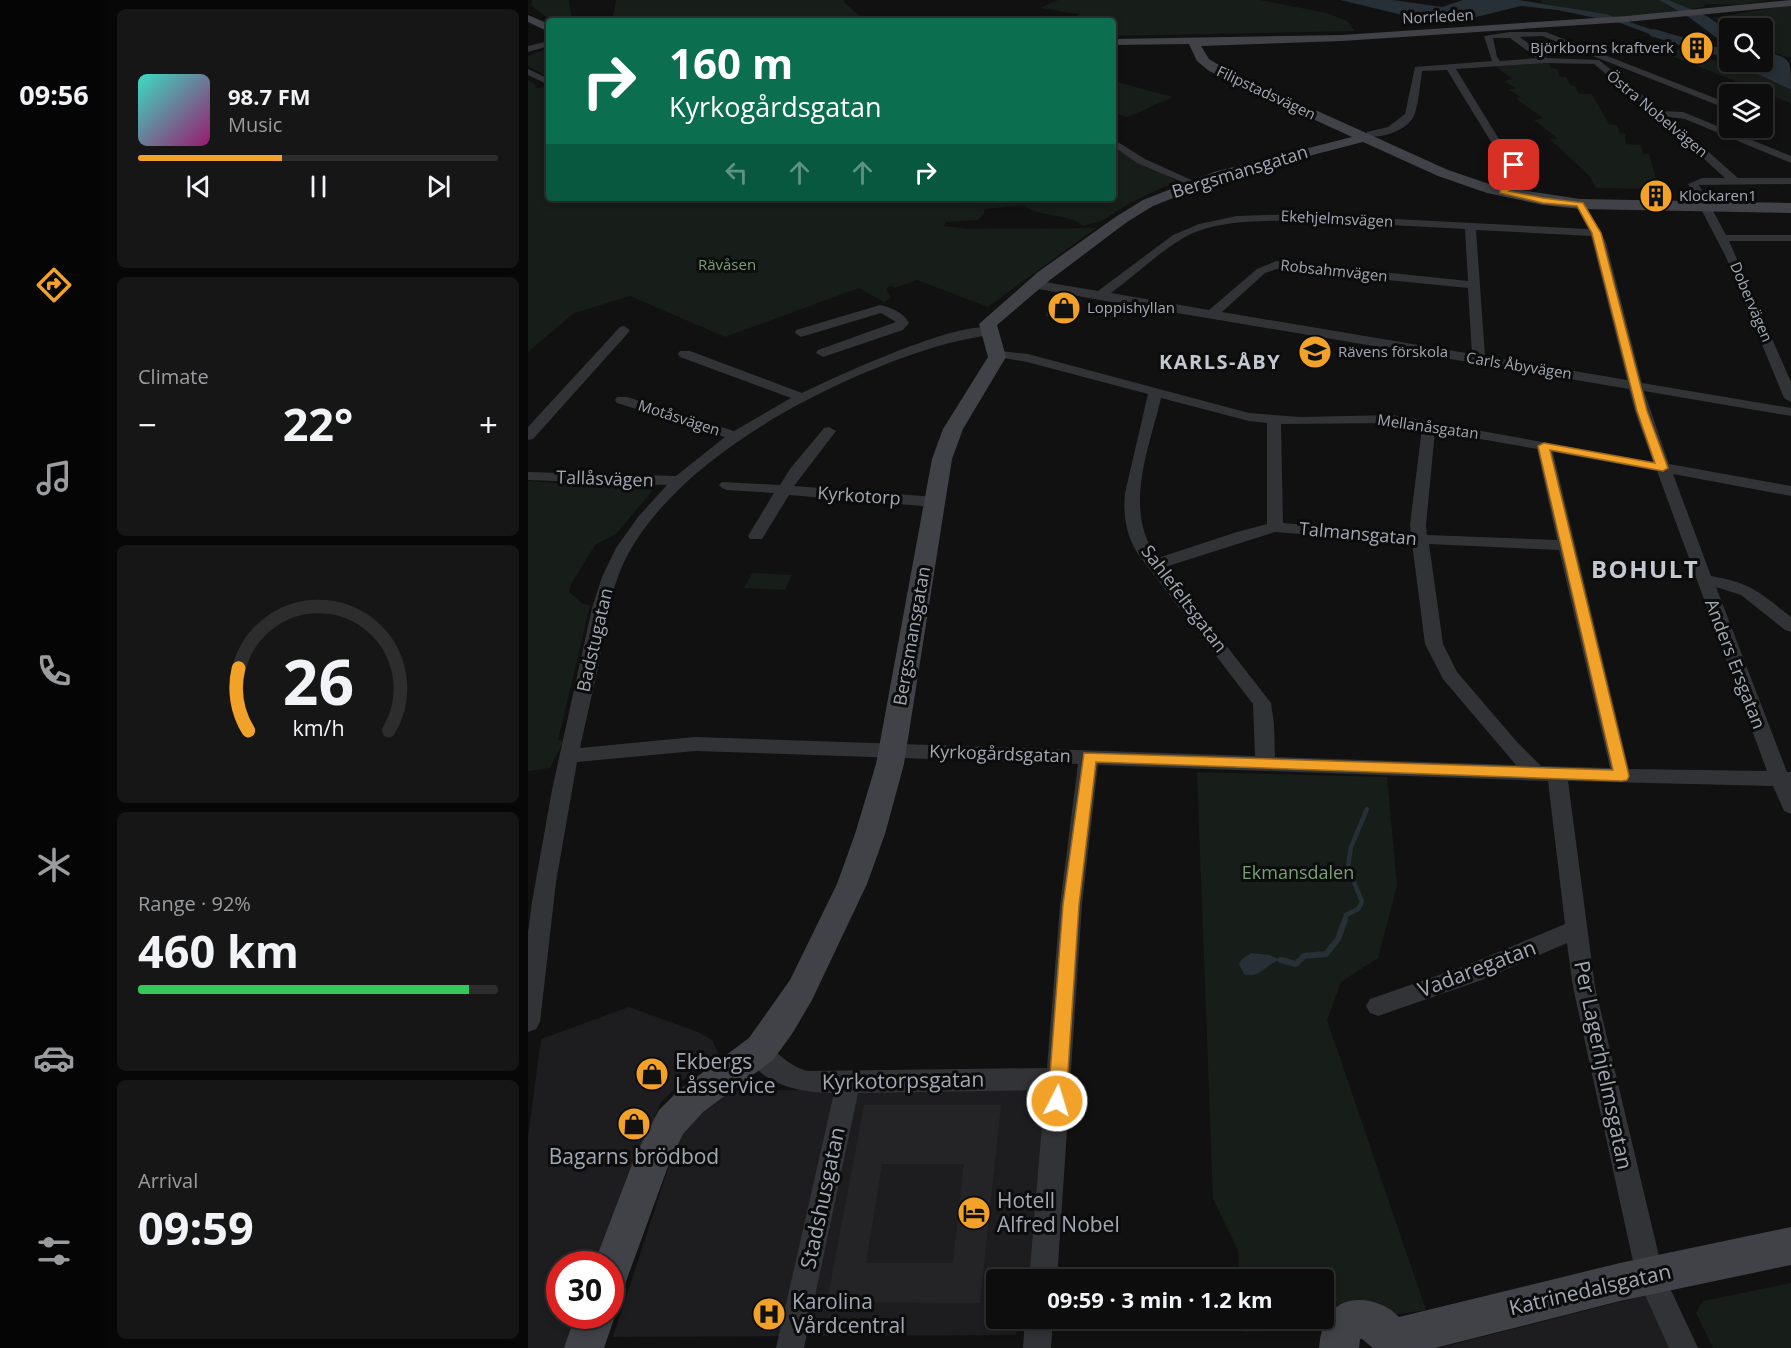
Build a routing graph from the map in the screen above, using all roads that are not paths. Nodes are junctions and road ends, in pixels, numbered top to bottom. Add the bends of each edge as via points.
1 (1791, 3) edge
2 (528, 18) edge
3 (546, 27) edge
4 (1510, 34) junction
5 (1197, 41) junction
6 (1116, 42) edge
7 (546, 44) edge
8 (528, 50) edge
9 (1545, 60) junction
10 (1610, 60) junction
11 (1497, 62) junction
12 (1596, 62) junction
13 (1450, 67) junction
14 (528, 72) edge
15 (546, 81) edge
16 (1719, 104) edge
17 (1660, 114) junction
18 (1366, 135) junction
19 (1116, 144) edge
20 (1791, 160) edge
21 (1735, 181) junction
22 (1791, 181) edge
23 (1193, 183) junction
24 (1503, 192) junction
25 (1580, 204) junction
26 (1707, 208) junction
27 (1791, 208) edge
28 (1470, 226) junction
29 (1597, 233) junction
30 (1722, 237) junction
31 (1791, 238) edge
32 (1033, 284) junction
33 (1475, 285) junction
34 (1100, 296) junction
35 (1211, 315) junction
36 (624, 330) dead end
37 (801, 333) dead end
38 (877, 334) junction
39 (993, 342) junction
40 (823, 353) dead end
41 (684, 354) dead end
42 (906, 354) junction
43 (1479, 359) junction
44 (1635, 385) junction
45 (1155, 392) junction
46 (801, 398) junction
47 (1791, 398) edge
48 (622, 400) dead end
49 (1791, 412) edge
50 (1274, 420) junction
51 (1429, 424) junction
52 (830, 431) dead end
53 (528, 436) edge
54 (736, 436) junction
55 (1544, 446) junction
56 (1663, 468) junction
57 (528, 476) edge
58 (681, 481) junction
59 (727, 485) dead end
60 (784, 491) junction
61 (1791, 491) edge
62 (934, 502) junction
63 (1275, 527) junction
64 (756, 536) dead end
65 (1419, 539) junction
66 (1566, 545) junction
67 (1155, 565) junction
68 (1704, 580) junction
69 (1791, 626) edge
70 (893, 750) junction
71 (569, 756) junction
72 (1089, 757) junction
73 (1265, 763) junction
74 (1546, 773) junction
75 (1622, 776) junction
76 (1786, 779) edge
77 (1791, 806) edge
78 (1575, 930) junction
79 (1378, 1006) dead end
80 (528, 1022) edge
81 (757, 1052) junction
82 (1059, 1079) junction
83 (848, 1083) junction
84 (1791, 1246) edge
85 (618, 1251) edge
86 (1043, 1269) edge
87 (1650, 1275) junction
88 (591, 1329) edge
89 (1038, 1329) edge
90 (1392, 1343) edge
91 (584, 1348) edge
92 (790, 1348) edge
93 (1037, 1348) edge
94 (1339, 1348) edge
95 (1684, 1348) edge

1 - 5 street, Norrleden via 1626,20
2 - 3 street
4 - 9 street
4 - 10 street via 1543,34
4 - 11 street via 1486,38
5 - 6 street, Norrleden
5 - 18 street, Filipstadsvägen via 1198,55 1214,69
7 - 8 street
9 - 11 street, Östra Nobelvägen
9 - 12 street, Östra Nobelvägen
10 - 12 street
10 - 16 street
11 - 13 street, Östra Nobelvägen
12 - 17 street, Östra Nobelvägen
13 - 18 street, Bergsmansgatan via 1418,69 1410,115 1380,134
13 - 24 street via 1519,172 1518,180
14 - 15 street
17 - 20 street via 1680,114
17 - 21 street, Östra Nobelvägen
18 - 23 street, Bergsmansgatan
18 - 24 street, Filipstadsvägen via 1464,181
19 - 23 street via 1141,160
21 - 22 street
21 - 26 street, Dobervägen via 1695,182
23 - 32 street, Bergsmansgatan via 1135,211
24 - 25 street, Filipstadsvägen
25 - 26 street, Filipstadsvägen
25 - 29 street, Anders Ersgatan
26 - 27 street, Filipstadsvägen
26 - 30 street, Dobervägen
28 - 29 street, Ekehjelmsvägen
28 - 33 street
28 - 34 street, Ekehjelmsvägen via 1297,217 1237,219 1203,226 1177,237
29 - 44 street, Anders Ersgatan
30 - 31 street
30 - 47 street, Dobervägen
32 - 34 street, Carls Åbyvägen
32 - 39 street, Bergsmansgatan via 990,321
33 - 35 street, Robsahmvägen via 1276,264 1261,271
33 - 43 street
34 - 35 street, Carls Åbyvägen
35 - 43 street, Carls Åbyvägen
36 - 53 street
37 - 38 street via 880,309 902,320 899,327
38 - 40 street
38 - 42 street
39 - 42 street, Badstugatan via 955,337
39 - 45 street, Mellanåsgatan via 1028,358
39 - 62 street, Bergsmansgatan via 994,363 947,443
41 - 46 street
42 - 46 street, Badstugatan
43 - 44 street, Carls Åbyvägen
44 - 49 street, Carls Åbyvägen
44 - 56 street, Anders Ersgatan
45 - 50 street, Mellanåsgatan via 1231,413
45 - 67 street, Sahlefeltsgatan via 1131,508 1137,538
46 - 54 street, Badstugatan
48 - 54 street, Motåsvägen
50 - 51 street, Mellanåsgatan via 1393,419
50 - 63 street
51 - 55 street, Mellanåsgatan
51 - 65 street
52 - 60 street, Kyrkotorp via 807,456
54 - 58 street, Badstugatan
55 - 56 street, Mellanåsgatan
55 - 66 street
56 - 61 street, Mellanåsgatan
56 - 68 street, Anders Ersgatan
57 - 58 street, Tallåsvägen
58 - 71 street, Badstugatan via 640,524 612,574
59 - 60 street, Kyrkotorp
60 - 62 street, Kyrkotorp
60 - 64 street, Kyrkotorp
62 - 70 street, Bergsmansgatan
63 - 65 street, Talmansgatan
63 - 67 street, Talmansgatan
65 - 66 street, Talmansgatan
65 - 74 street via 1430,622 1449,675
66 - 75 street
67 - 73 street, Sahlefeltsgatan via 1262,703
68 - 69 street via 1747,591
68 - 76 street, Anders Ersgatan
70 - 71 street, Kyrkogårdsgatan via 695,744
70 - 72 street, Kyrkogårdsgatan
70 - 81 street, Bergsmansgatan via 852,884 801,990
71 - 80 street, Badstugatan via 549,862
72 - 73 street, Kyrkogårdsgatan
72 - 82 street via 1071,905
73 - 74 street, Kyrkogårdsgatan
74 - 75 street, Kyrkogårdsgatan
74 - 78 street, Per Lagerhjelmsgatan
75 - 76 street, Kyrkogårdsgatan
76 - 77 street, Anders Ersgatan
78 - 79 street, Vadaregatan via 1471,974
78 - 87 street, Per Lagerhjelmsgatan via 1584,987
81 - 83 street, Kyrkotorpsgatan via 770,1066 793,1078
81 - 85 street, Bergsmansgatan via 691,1101 671,1122 654,1154
82 - 83 street, Kyrkotorpsgatan
82 - 86 street
83 - 92 street, Stadshusgatan
84 - 87 street, Katrinedalsgatan
87 - 90 street, Katrinedalsgatan
87 - 95 street, Per Lagerhjelmsgatan
88 - 91 street
89 - 93 street
90 - 94 street via 1379,1323 1361,1318 1346,1325

